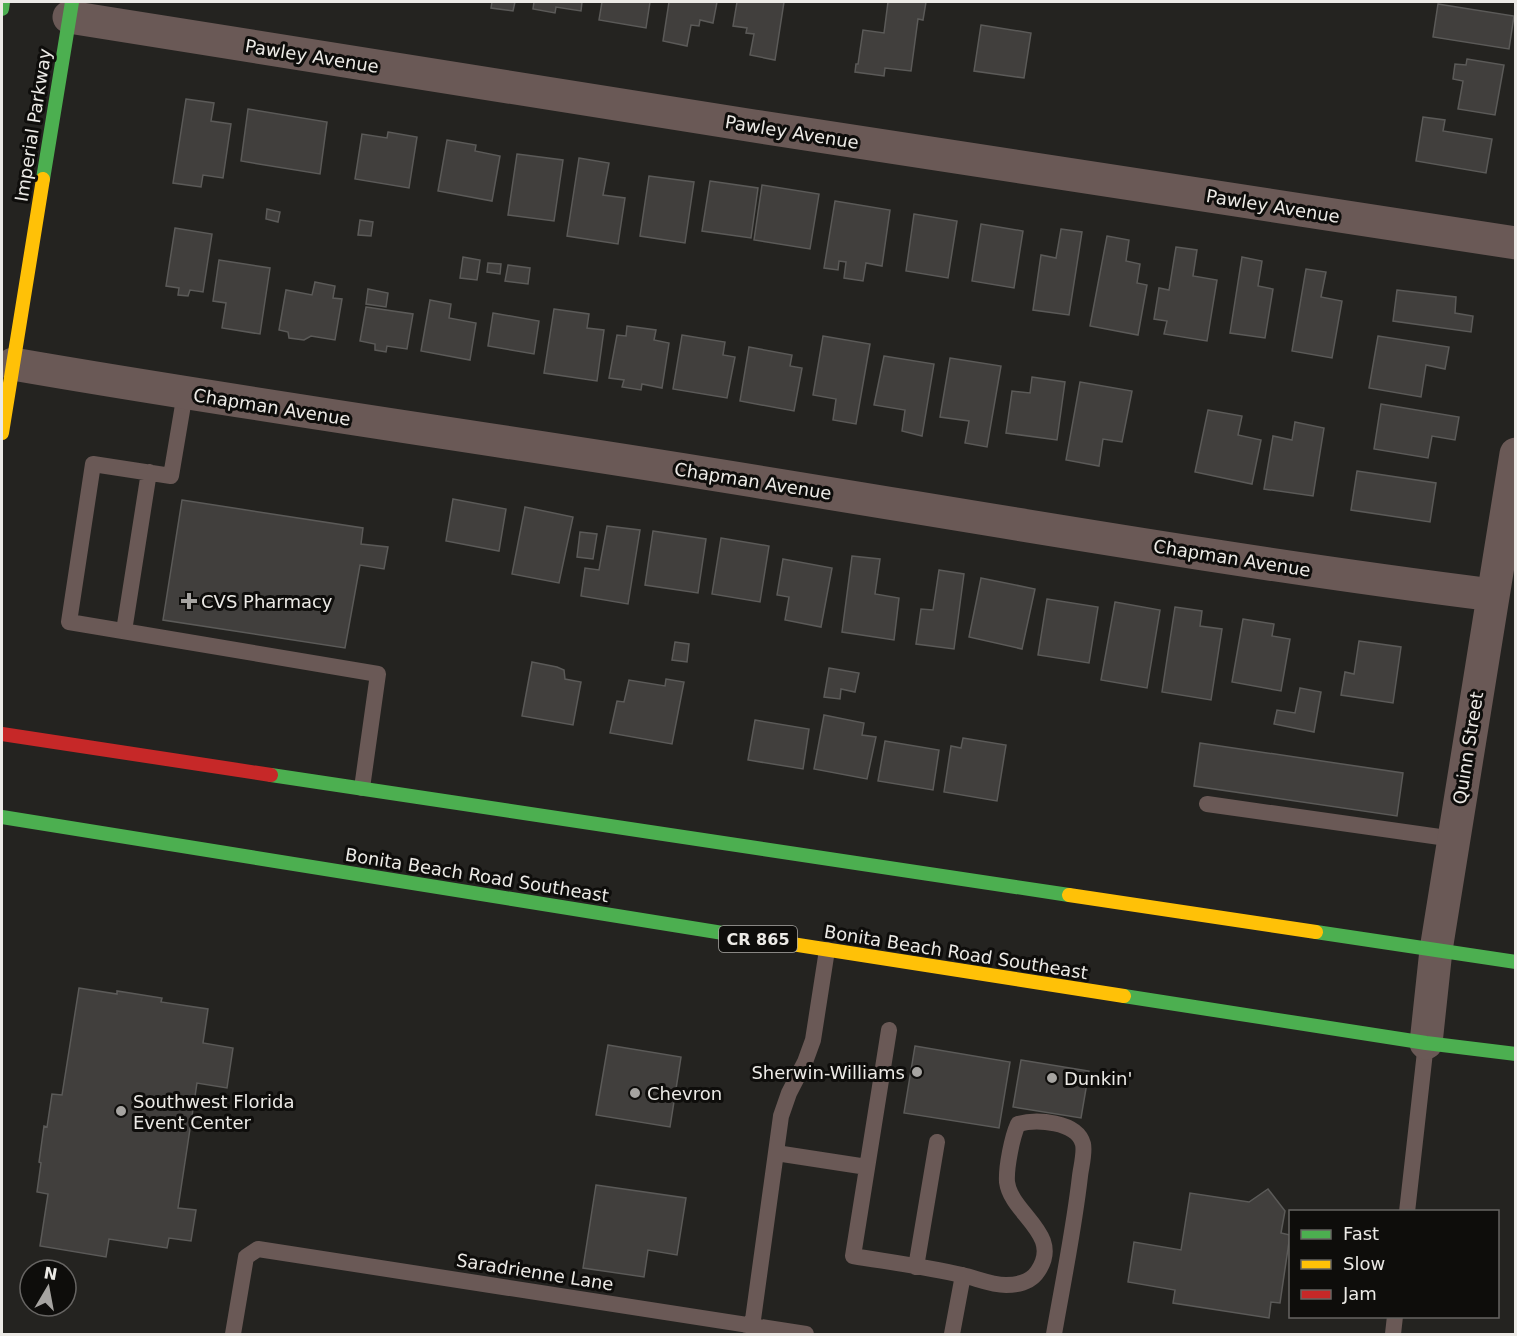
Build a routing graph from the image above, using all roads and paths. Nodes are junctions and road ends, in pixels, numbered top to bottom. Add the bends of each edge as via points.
1 (3, 2) edge
2 (2, 9) edge
3 (71, 9) edge
4 (1515, 243) edge
5 (13, 364) junction
6 (185, 393) junction
7 (2, 433) edge
8 (1515, 454) edge
9 (149, 472) junction
10 (1493, 596) junction
11 (124, 632) junction
12 (2, 734) edge
13 (362, 788) junction
14 (1207, 804) dead end
15 (2, 817) edge
16 (1454, 840) junction
17 (827, 950) junction
18 (1436, 950) junction
19 (1515, 962) edge
20 (889, 1030) dead end
21 (1426, 1043) junction
22 (1515, 1054) edge
23 (937, 1142) dead end
24 (776, 1153) junction
25 (867, 1167) junction
26 (1407, 1210) edge
27 (916, 1267) junction
28 (963, 1275) junction
29 (1395, 1318) edge
30 (752, 1330) edge
31 (233, 1335) edge
32 (806, 1335) edge
33 (952, 1335) edge
34 (1054, 1335) edge
35 (1393, 1335) edge

1 - 2 main road
3 - 4 street, Pawley Avenue via 754,126
3 - 5 main road, Imperial Parkway
5 - 6 street, Chapman Avenue
5 - 7 main road, Imperial Parkway
6 - 9 lane via 171,476
6 - 10 street, Chapman Avenue via 1354,578
8 - 10 street, Quinn Street
9 - 11 lane
9 - 11 lane via 93,464 69,622
10 - 16 street, Quinn Street
11 - 13 lane via 378,674
12 - 13 main road
13 - 18 main road
14 - 16 lane
15 - 17 main road, Bonita Beach Road Southeast / CR 865
16 - 18 street, Quinn Street
17 - 21 main road, Bonita Beach Road Southeast / CR 865
17 - 24 lane via 813,1040 781,1116
18 - 19 main road
18 - 21 street, Quinn Street
20 - 25 lane
21 - 22 main road, Bonita Beach Road Southeast / CR 865
21 - 26 lane
23 - 27 lane
24 - 25 lane
24 - 30 lane
25 - 27 lane via 853,1256
27 - 28 lane
28 - 33 lane
28 - 34 lane via 1005,1285 1021,1284 1038,1271 1043,1261 1042,1236 1017,1203 1007,1181 1014,1133 1018,1124 1066,1126 1078,1134 1083,1145
29 - 35 lane
30 - 31 lane, Saradrienne Lane via 258,1249 246,1257
30 - 32 lane, Saradrienne Lane

